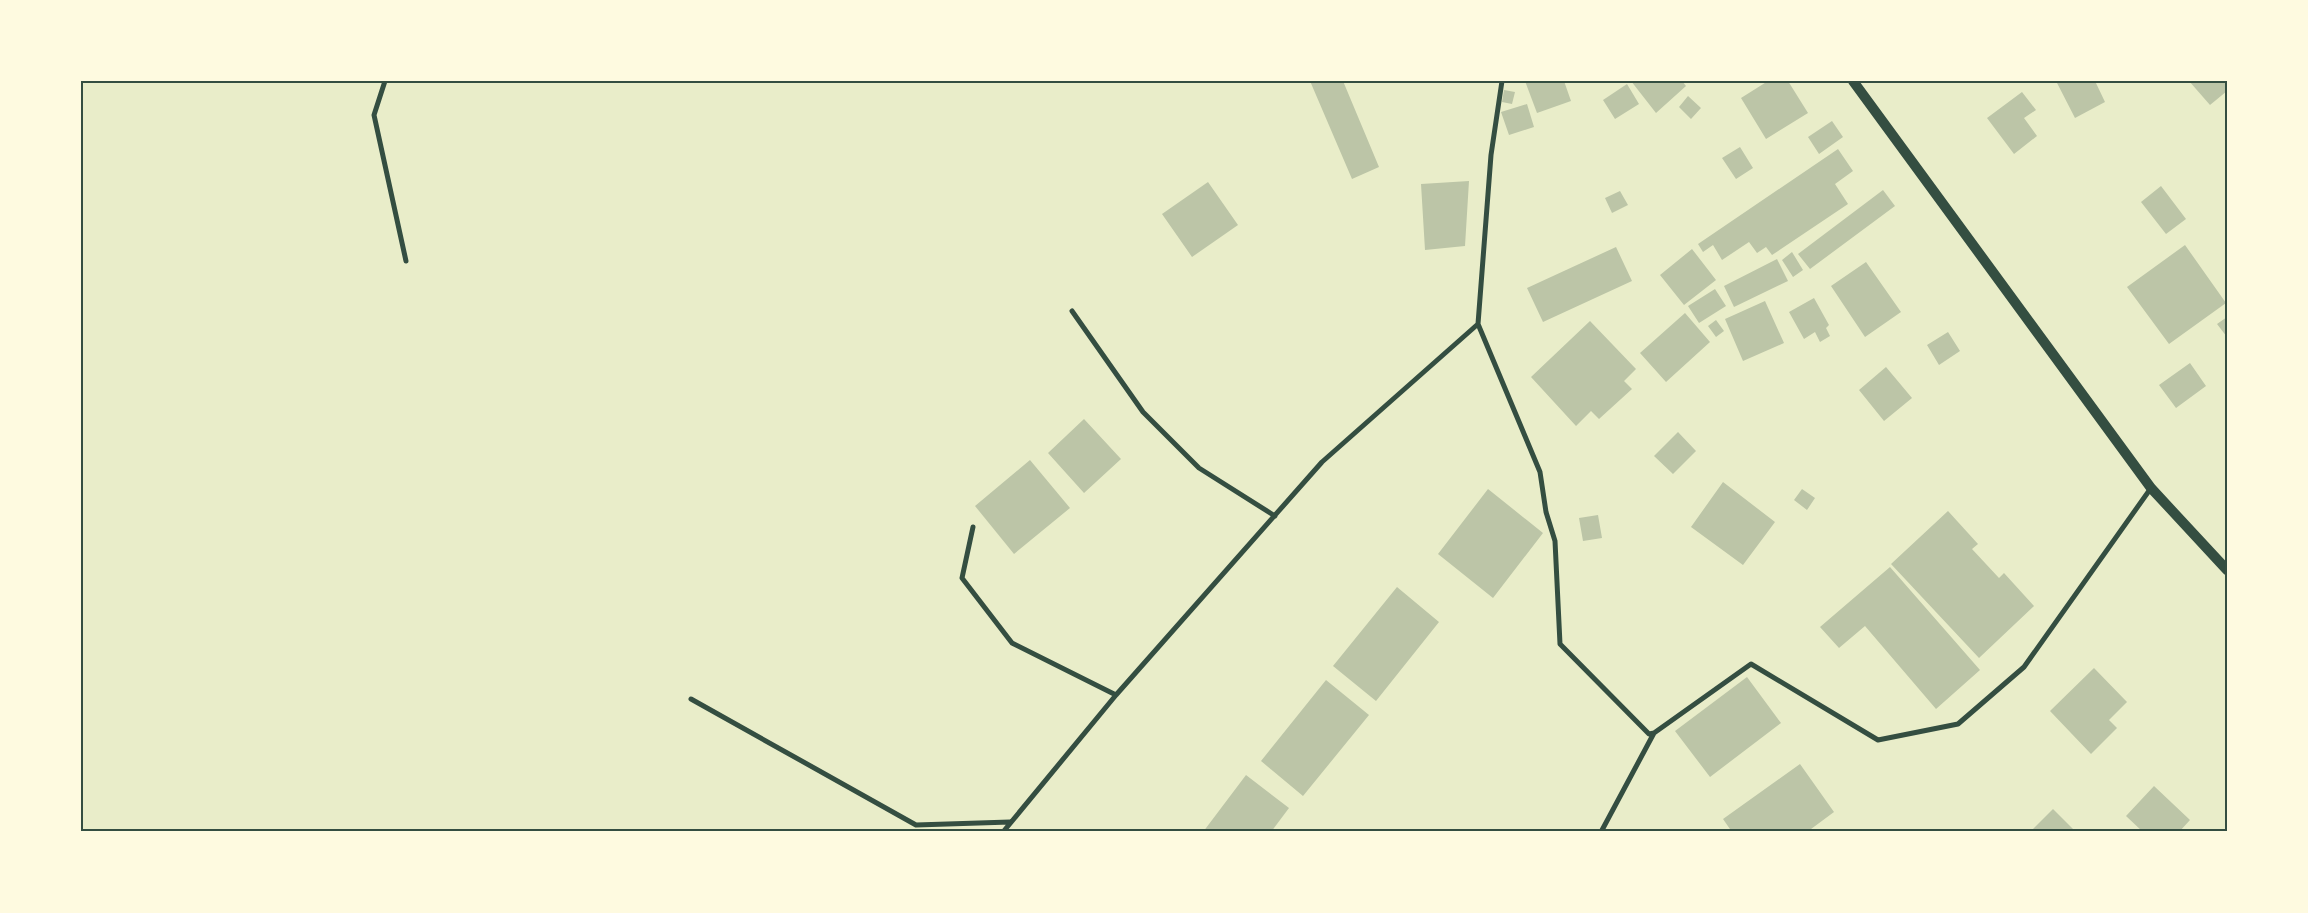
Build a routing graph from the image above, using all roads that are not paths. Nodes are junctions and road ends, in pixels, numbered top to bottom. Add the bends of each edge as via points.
1 (385, 81) edge
2 (1502, 81) edge
3 (1853, 81) edge
4 (406, 261) dead end
5 (1072, 311) dead end
6 (1478, 324) junction
7 (2151, 488) junction
8 (1275, 516) junction
9 (973, 527) dead end
10 (2227, 570) edge
11 (1116, 695) junction
12 (692, 699) dead end
13 (1654, 733) junction
14 (1010, 822) junction
15 (1003, 832) edge
16 (1601, 832) edge

1 - 4 street via 374,115
2 - 6 street via 1491,155
3 - 7 main road
5 - 8 street via 1143,412 1199,468
6 - 8 street via 1322,462
6 - 13 street via 1540,472 1546,512 1555,541 1560,644 1649,734
7 - 10 main road
7 - 13 street via 2024,667 1958,724 1878,740 1751,664
8 - 11 street
9 - 11 street via 962,578 1012,643
11 - 14 street
12 - 14 street via 916,825
13 - 16 street
14 - 15 street

